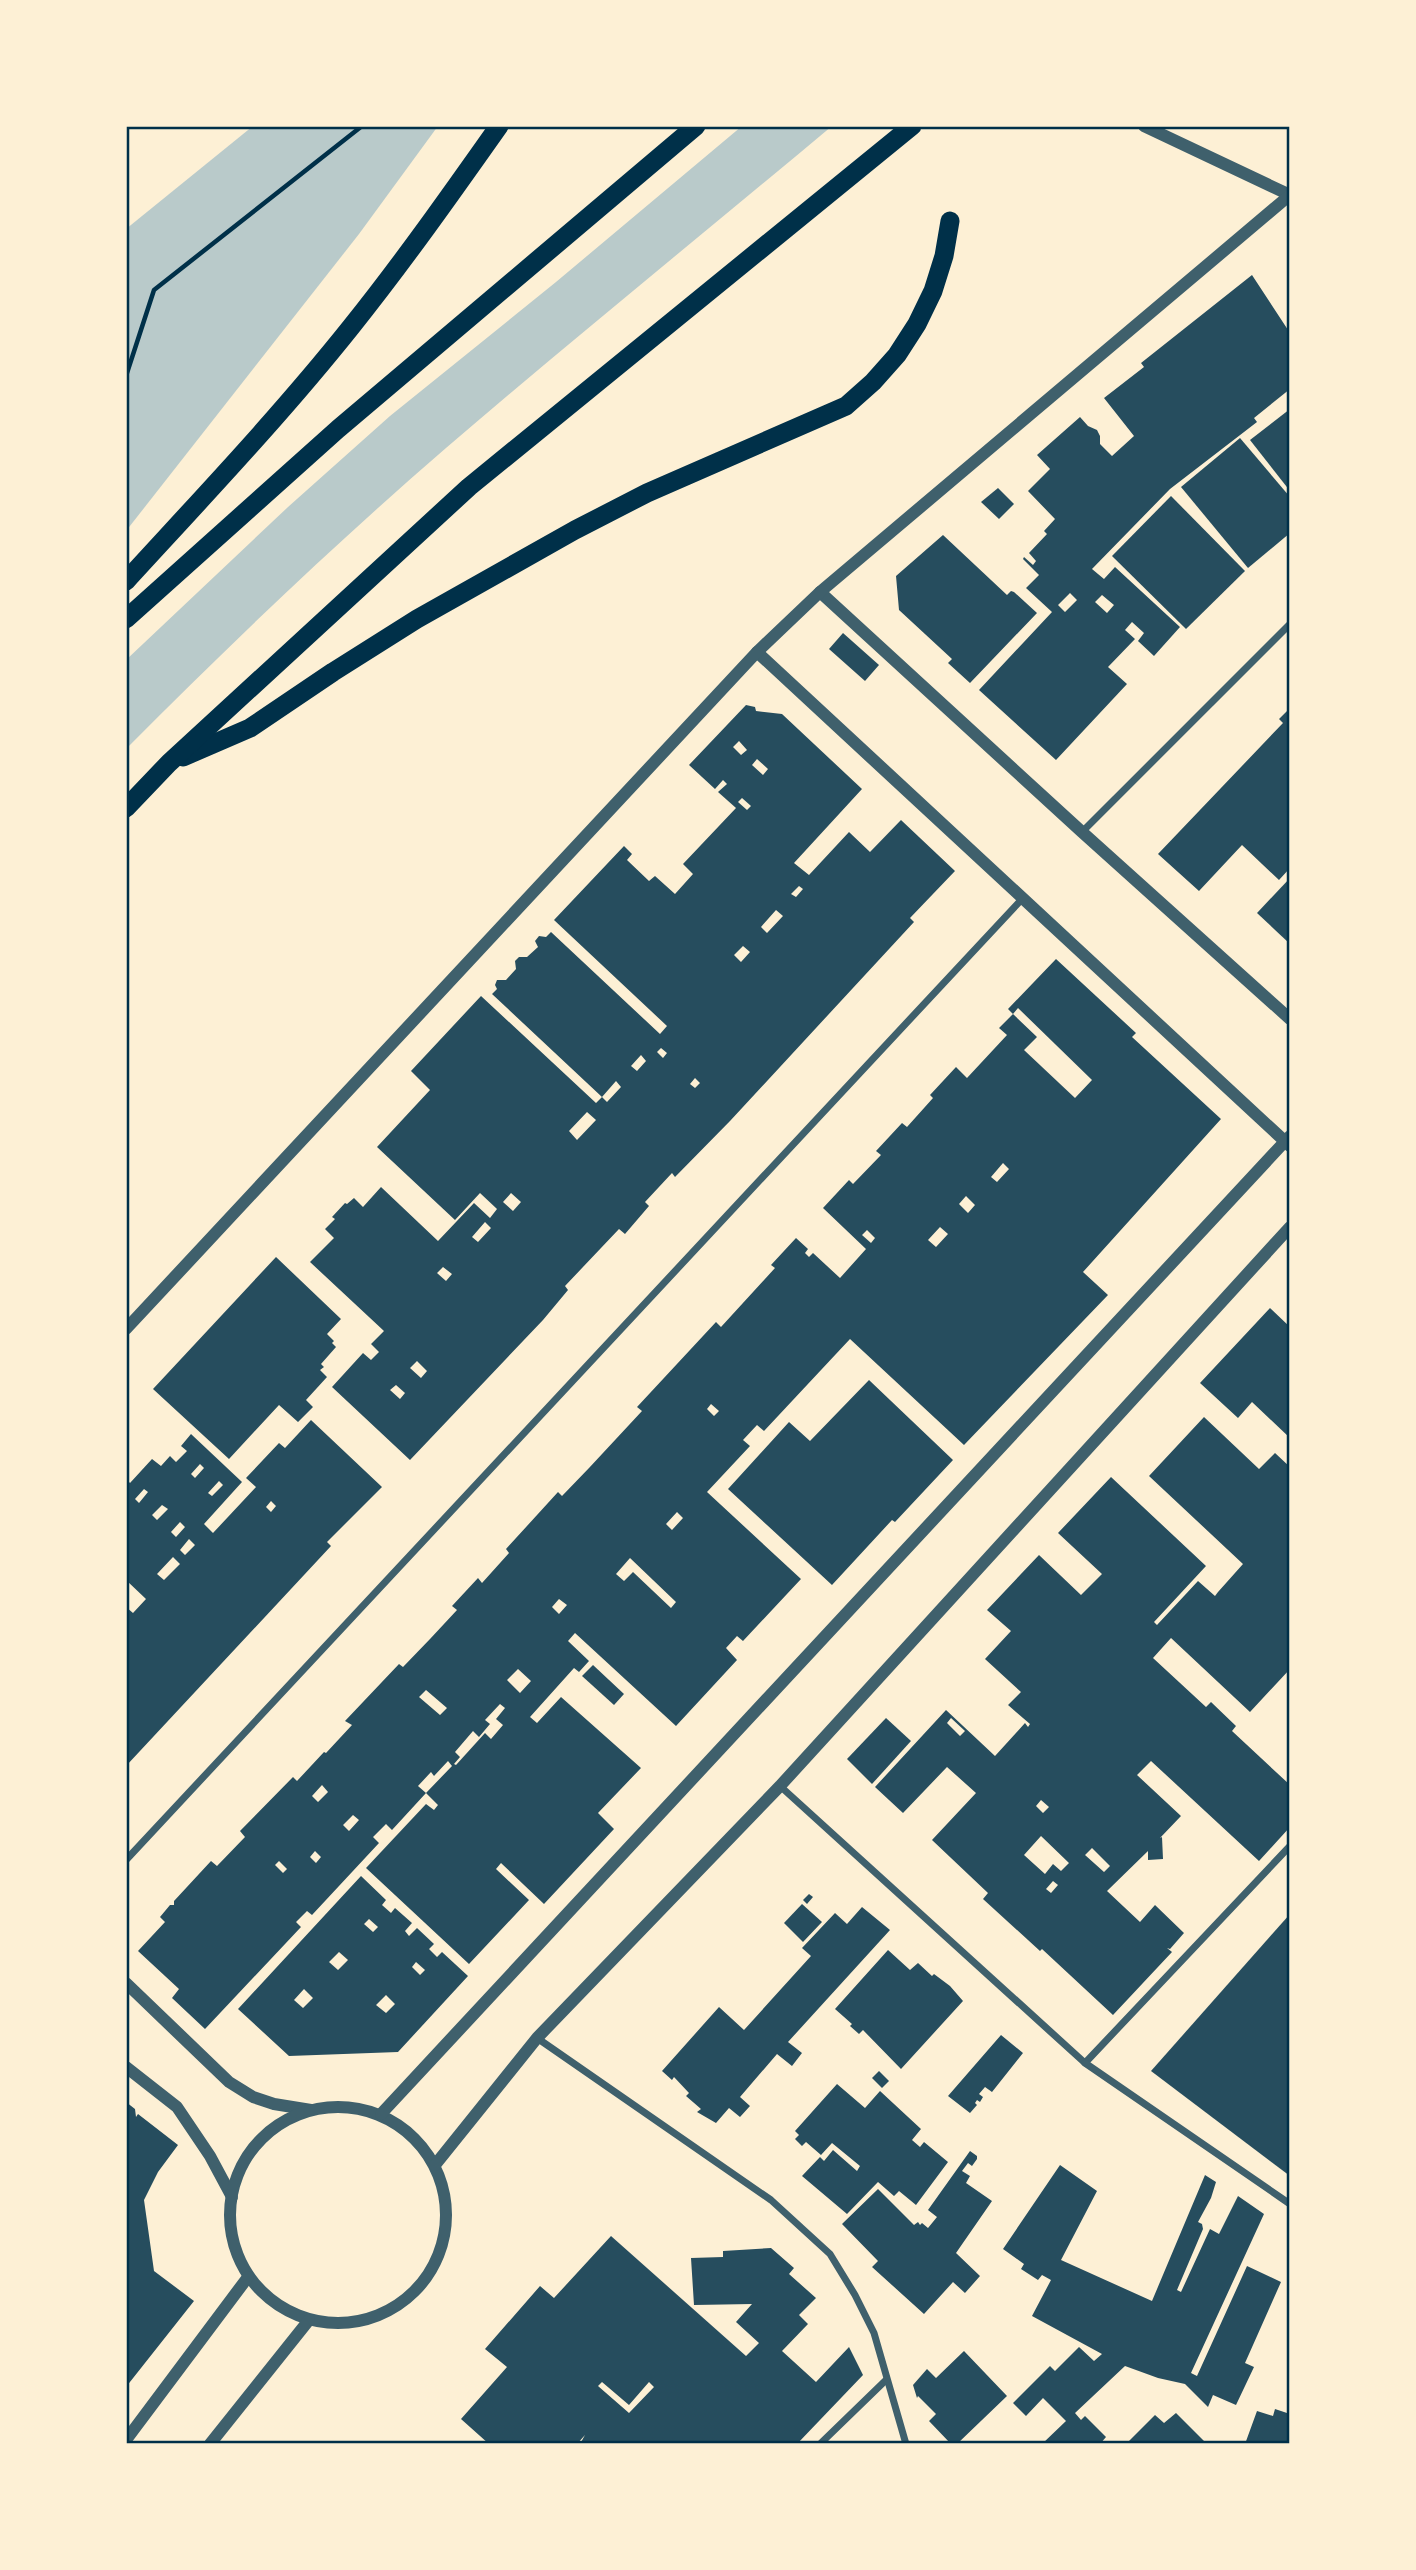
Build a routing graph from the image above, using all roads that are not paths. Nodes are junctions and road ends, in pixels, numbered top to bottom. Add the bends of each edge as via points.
1 (499, 126) edge
2 (696, 126) edge
3 (912, 126) edge
4 (1144, 126) edge
5 (1290, 195) edge
6 (950, 221) dead end
7 (126, 582) edge
8 (820, 592) junction
9 (126, 619) edge
10 (1290, 624) edge
11 (757, 652) junction
12 (169, 763) junction
13 (126, 808) edge
14 (1082, 832) junction
15 (1022, 899) junction
16 (1290, 1019) edge
17 (1288, 1141) edge
18 (1290, 1227) edge
19 (126, 1329) edge
20 (780, 1786) junction
21 (1290, 1846) edge
22 (126, 1860) edge
23 (126, 1983) edge
24 (537, 2038) junction
25 (1084, 2063) junction
26 (126, 2067) edge
27 (311, 2110) junction
28 (381, 2115) junction
29 (435, 2165) junction
30 (232, 2197) junction
31 (1290, 2204) edge
32 (248, 2277) junction
33 (309, 2320) junction
34 (886, 2380) junction
35 (126, 2440) edge
36 (210, 2444) edge
37 (820, 2444) edge
38 (906, 2444) edge

1 - 7 highway via 350,328
2 - 9 highway via 338,429
3 - 12 highway via 469,487
4 - 5 street
5 - 8 street
6 - 12 highway via 944,256 917,324 897,355 846,406 647,493 575,530 417,619 250,728
8 - 11 street
8 - 14 street
10 - 14 street
11 - 15 street
11 - 19 street
12 - 13 highway
14 - 16 street
15 - 17 street
15 - 22 street
17 - 28 street
18 - 20 street
20 - 24 street
20 - 25 street
21 - 25 street
23 - 27 street via 229,2082 253,2097
24 - 29 street
24 - 34 street via 803,2227 830,2254 855,2295 874,2333
25 - 31 street
26 - 30 street via 177,2108
27 - 28 street via 348,2106
27 - 30 street via 285,2120 262,2137 244,2160
28 - 29 street via 412,2135
29 - 33 street via 445,2199 444,2235 432,2268 410,2296 380,2315 345,2323
30 - 32 street via 229,2216 234,2248
32 - 33 street via 286,2311
32 - 35 street
33 - 36 street
34 - 37 street
34 - 38 street

